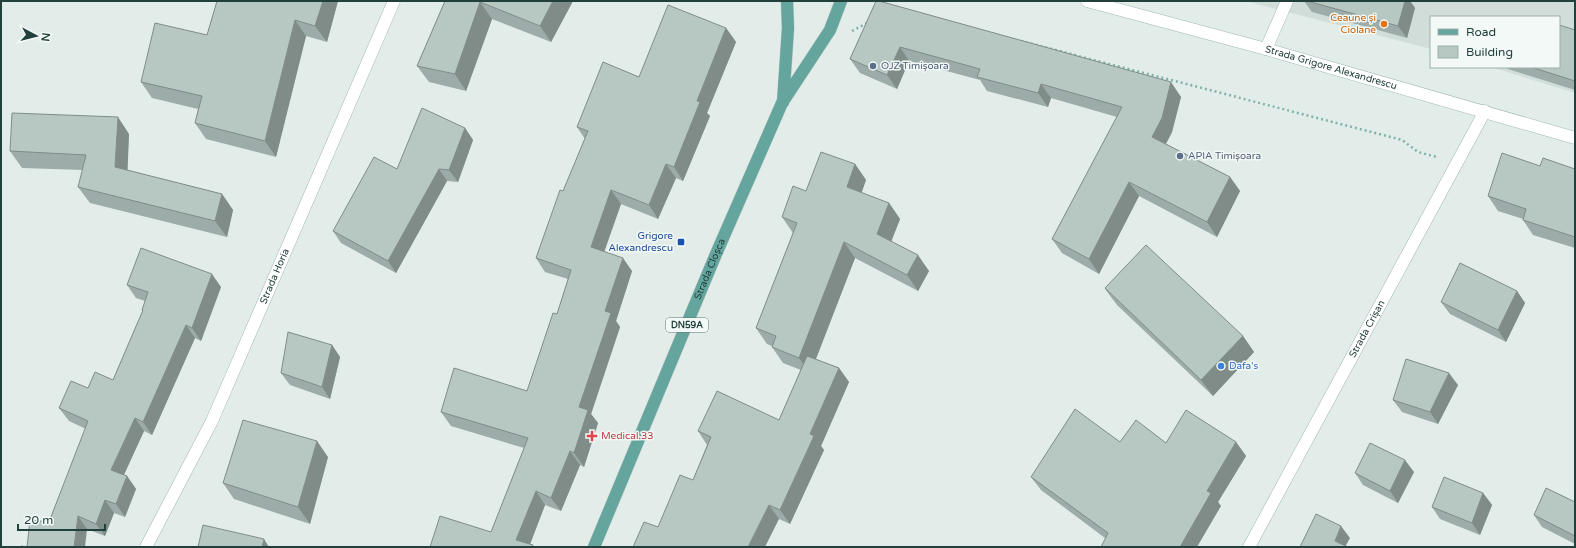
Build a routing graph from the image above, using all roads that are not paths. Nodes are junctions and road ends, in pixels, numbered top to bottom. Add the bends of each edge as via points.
1 (394, 1) edge
2 (787, 1) edge
3 (841, 1) edge
4 (1087, 1) edge
5 (1287, 1) edge
6 (1266, 49) junction
7 (782, 103) junction
8 (1485, 111) junction
9 (1575, 138) edge
10 (146, 547) edge
11 (594, 547) edge
12 (1248, 547) edge

1 - 10 street, Strada Horia via 212,421
2 - 7 main road, Strada Cloșca / DN59A via 788,28
3 - 7 main road, Strada Cloșca / DN59A via 830,30
4 - 6 street, Strada Grigore Alexandrescu
5 - 6 street
6 - 8 street, Strada Grigore Alexandrescu
7 - 11 main road, Strada Cloșca / DN59A
8 - 9 street, Strada Grigore Alexandrescu
8 - 12 street, Strada Crișan

